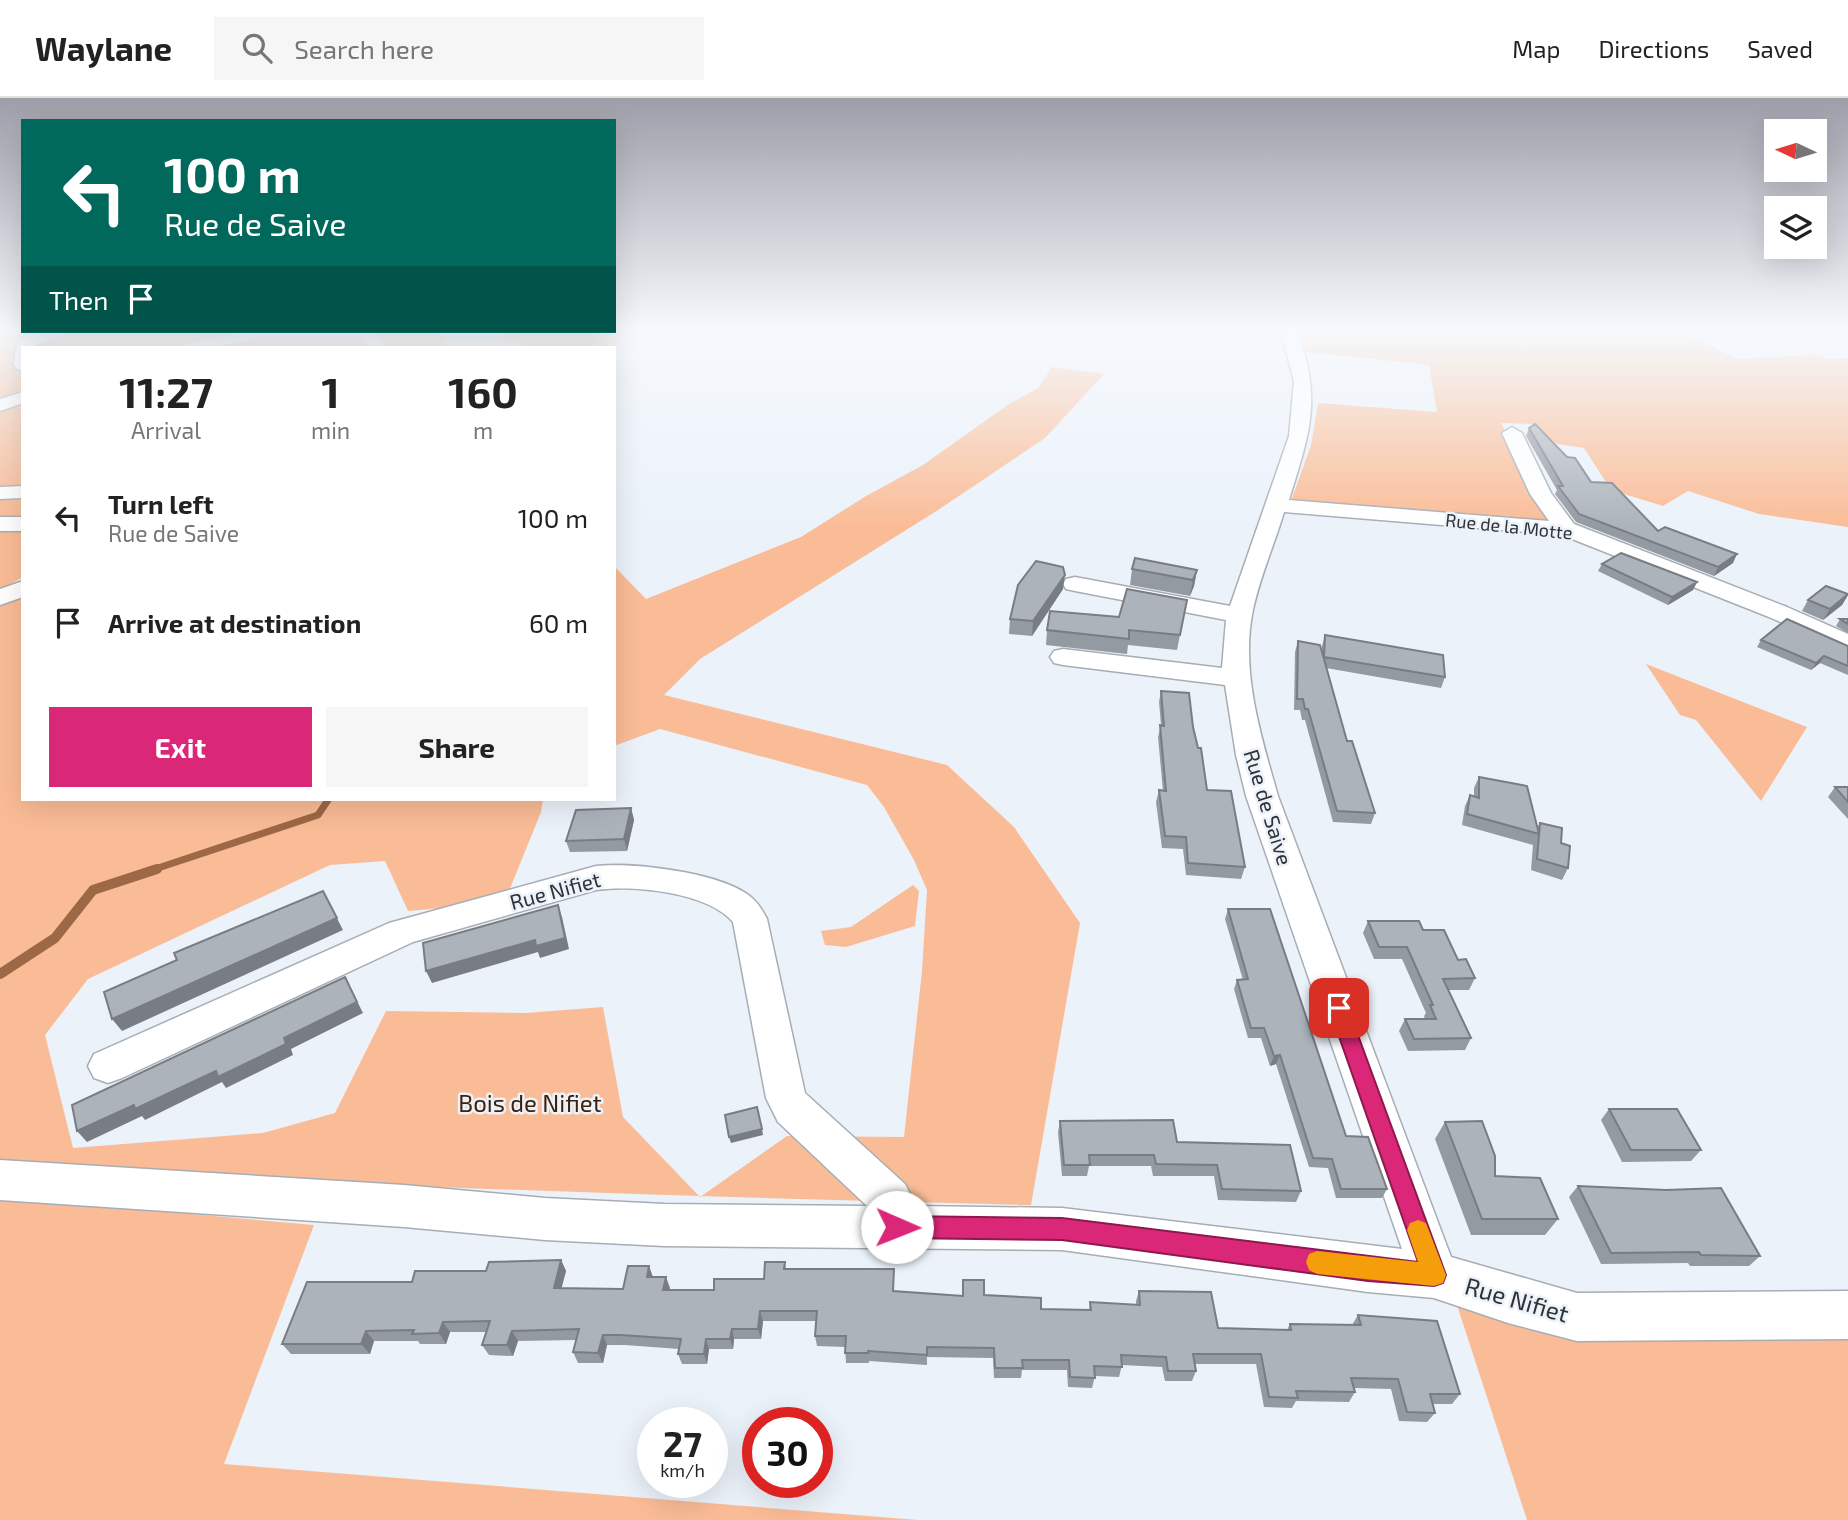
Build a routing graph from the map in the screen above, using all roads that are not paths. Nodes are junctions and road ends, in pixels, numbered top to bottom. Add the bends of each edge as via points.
1 (1303, 394) edge
2 (21, 398) edge
3 (0, 405) edge
4 (1512, 433) dead end
5 (21, 492) edge
6 (0, 493) edge
7 (1275, 505) junction
8 (0, 524) edge
9 (21, 524) edge
10 (1566, 529) junction
11 (1075, 584) dead end
12 (21, 589) edge
13 (0, 598) edge
14 (1239, 615) junction
15 (1848, 643) edge
16 (1063, 657) dead end
17 (1237, 678) junction
18 (108, 1066) dead end
19 (0, 1180) edge
20 (897, 1227) junction
21 (1434, 1275) junction
22 (1848, 1315) edge

1 - 7 street, Rue de Saive via 1299,436
2 - 3 street
4 - 10 street via 1541,494
5 - 6 street
7 - 10 street, Rue de la Motte
7 - 14 street, Rue de Saive
8 - 9 street
10 - 15 street, Rue de la Motte
11 - 14 street
12 - 13 street
14 - 17 street, Rue de Saive
16 - 17 street
17 - 21 street, Rue de Saive via 1262,796
18 - 20 street, Rue Nifiet via 402,932 596,878 642,877 731,901 750,919 786,1098 889,1198 897,1213
19 - 20 street, Rue Nifiet via 545,1219
20 - 21 street, Rue Nifiet via 1062,1229
21 - 22 street, Rue Nifiet via 1577,1317

